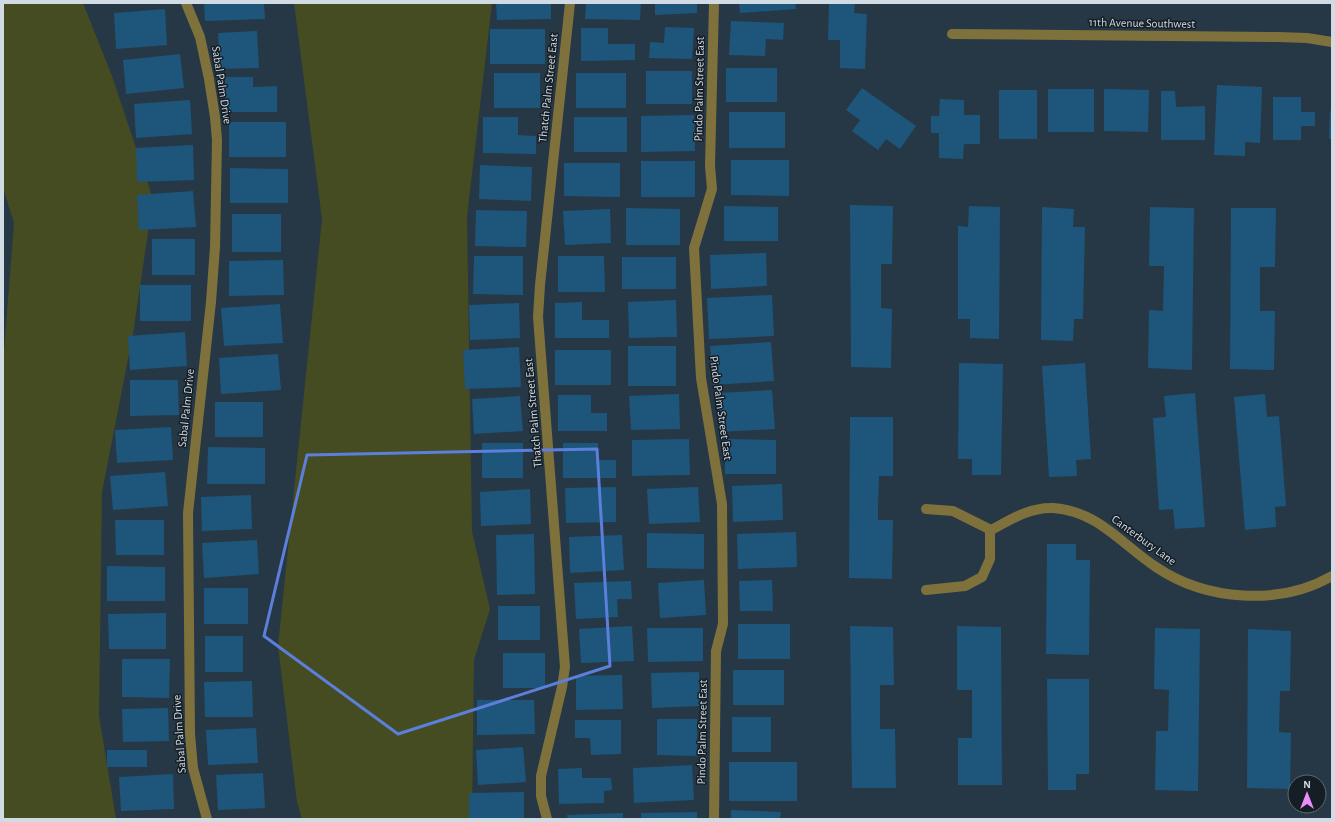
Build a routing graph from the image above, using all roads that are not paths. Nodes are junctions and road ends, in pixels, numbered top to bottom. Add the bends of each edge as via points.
1 (186, 3) edge
2 (570, 3) edge
3 (714, 3) edge
4 (952, 34) dead end
5 (1332, 42) edge
6 (926, 509) dead end
7 (990, 530) junction
8 (1332, 576) edge
9 (926, 590) dead end
10 (207, 819) edge
11 (547, 819) edge
12 (714, 819) edge

1 - 10 street, Sabal Palm Drive via 200,37 209,79 217,140 211,302 188,513 190,734 193,768
2 - 11 street, Thatch Palm Street East via 538,317 565,667 541,776 541,796
3 - 12 street, Pindo Palm Street East via 710,166 712,189 694,248 701,378 722,504 723,624 716,651
4 - 5 street, 11th Avenue Southwest via 1278,37
6 - 7 street via 953,511
7 - 8 street, Canterbury Lane via 1021,514 1036,510 1051,508 1077,512 1104,527 1156,568 1173,577 1191,585 1234,595 1279,594 1301,589
7 - 9 street via 990,559 982,577 965,586

